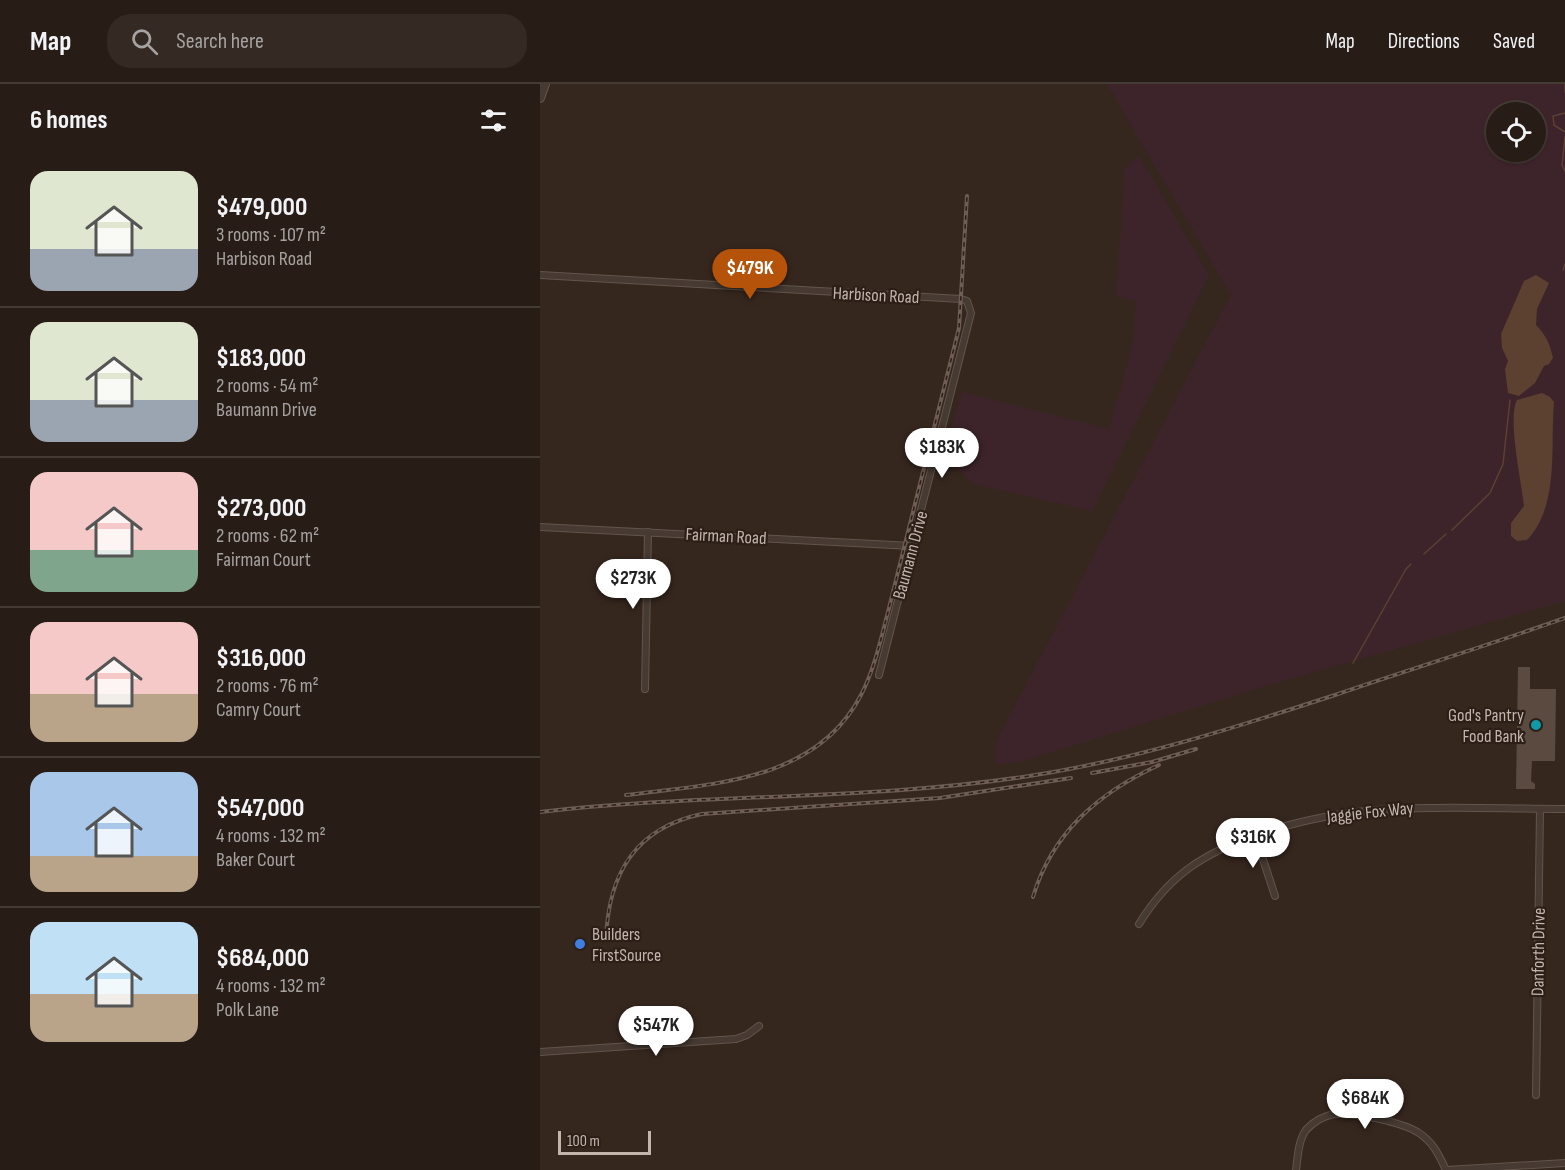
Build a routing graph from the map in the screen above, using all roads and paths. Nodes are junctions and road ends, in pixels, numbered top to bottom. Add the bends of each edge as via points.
1 (545, 84) edge
2 (540, 98) edge
3 (540, 275) edge
4 (961, 299) joint
5 (540, 527) edge
6 (648, 532) junction
7 (912, 546) junction
8 (879, 675) dead end
9 (645, 690) dead end
10 (1540, 809) junction
11 (1565, 809) edge
12 (1255, 835) junction
13 (1275, 896) dead end
14 (1140, 924) dead end
15 (759, 1026) dead end
16 (540, 1052) edge
17 (1536, 1095) dead end
18 (1565, 1163) edge
19 (1518, 1167) edge
20 (1296, 1170) edge
21 (1446, 1170) edge

1 - 2 street
3 - 4 street, Harbison Road
4 - 7 street, Baumann Drive via 969,305 970,313
5 - 6 street, Fairman Road
6 - 7 street, Fairman Road
6 - 9 street
7 - 8 street, Baumann Drive
10 - 11 street, Jaggie Fox Way
10 - 12 street, Jaggie Fox Way via 1380,808 1303,819
10 - 17 street, Danforth Drive
12 - 13 street
12 - 14 street, Jaggie Fox Way via 1190,866 1164,890
15 - 16 street via 736,1040
18 - 19 street
19 - 21 street
20 - 21 street via 1299,1145 1306,1130 1320,1118 1335,1114 1403,1125 1436,1149

